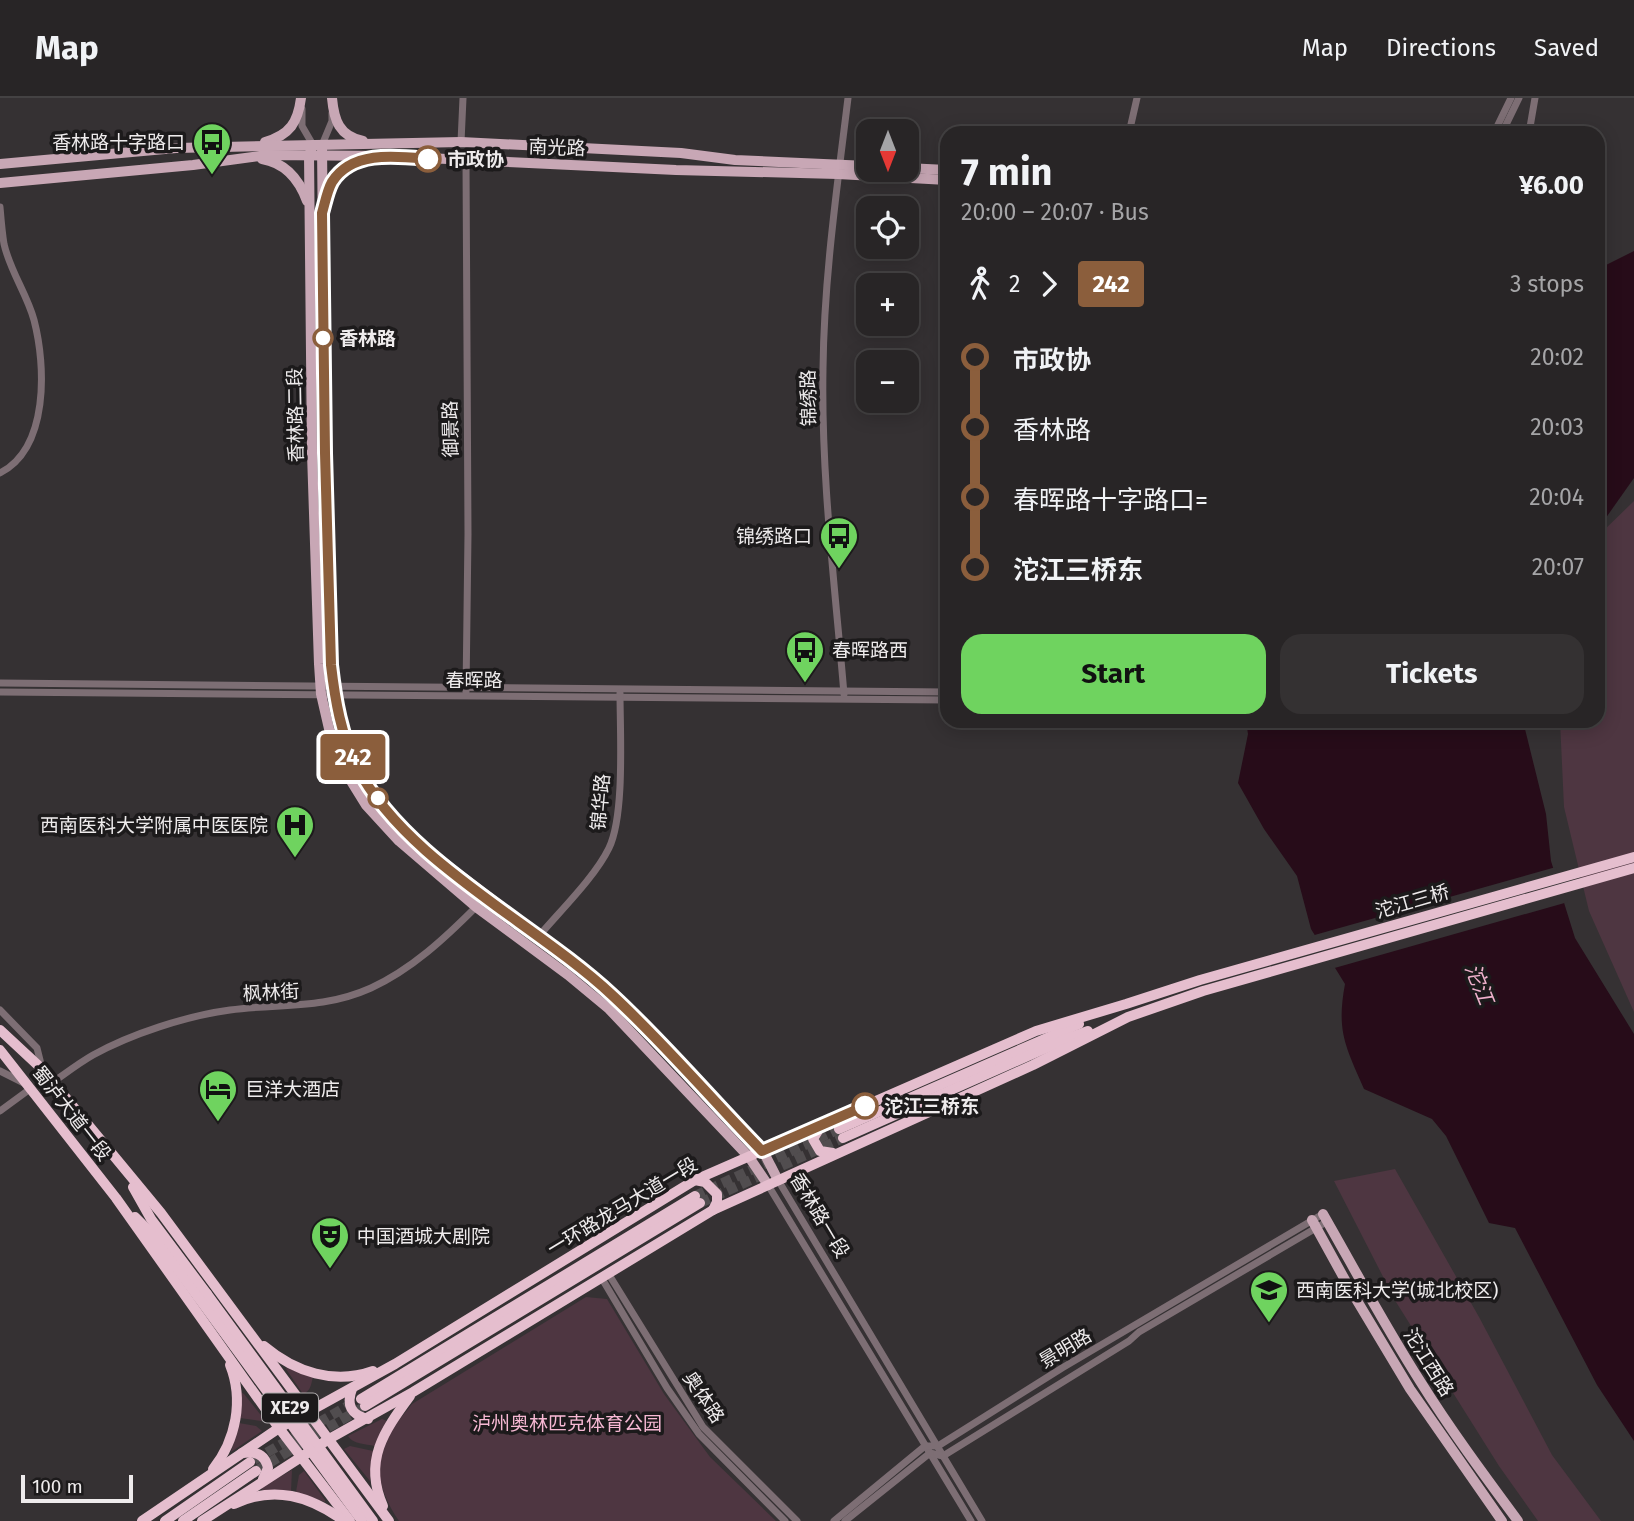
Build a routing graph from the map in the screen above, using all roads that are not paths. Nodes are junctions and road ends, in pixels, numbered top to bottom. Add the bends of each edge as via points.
1 (302, 98) edge
2 (332, 98) edge
3 (463, 98) edge
4 (848, 98) edge
5 (1137, 98) edge
6 (1511, 98) edge
7 (1519, 98) edge
8 (1535, 98) edge
9 (1131, 126) edge
10 (1497, 126) edge
11 (1505, 126) edge
12 (1529, 126) edge
13 (461, 142) junction
14 (380, 145) junction
15 (316, 150) junction
16 (249, 151) junction
17 (385, 156) junction
18 (467, 161) junction
19 (0, 164) edge
20 (856, 167) edge
21 (839, 169) junction
22 (919, 169) edge
23 (940, 170) edge
24 (940, 179) edge
25 (0, 183) edge
26 (0, 207) edge
27 (310, 213) junction
28 (322, 213) junction
29 (0, 473) edge
30 (0, 683) edge
31 (466, 687) junction
32 (321, 689) junction
33 (334, 689) junction
34 (0, 692) edge
35 (618, 692) junction
36 (940, 692) edge
37 (844, 695) junction
38 (466, 696) junction
39 (940, 700) edge
40 (1634, 857) edge
41 (1634, 869) edge
42 (476, 907) junction
43 (537, 935) junction
44 (1201, 985) junction
45 (1126, 1004) junction
46 (0, 1010) edge
47 (1128, 1017) junction
48 (0, 1030) edge
49 (0, 1051) edge
50 (42, 1069) junction
51 (0, 1071) edge
52 (53, 1082) junction
53 (27, 1086) junction
54 (0, 1111) edge
55 (821, 1126) junction
56 (762, 1151) junction
57 (836, 1153) junction
58 (749, 1157) junction
59 (117, 1160) junction
60 (695, 1180) junction
61 (773, 1182) junction
62 (116, 1198) junction
63 (698, 1200) tunnel mouth
64 (713, 1210) junction
65 (1326, 1218) joint
66 (1315, 1224) junction
67 (605, 1275) junction
68 (202, 1296) junction
69 (251, 1335) junction
70 (222, 1347) junction
71 (395, 1364) junction
72 (352, 1389) junction
73 (413, 1392) junction
74 (363, 1402) tunnel mouth
75 (309, 1412) junction
76 (368, 1419) junction
77 (279, 1428) junction
78 (329, 1439) junction
79 (938, 1446) junction
80 (927, 1450) junction
81 (240, 1454) junction
82 (300, 1457) junction
83 (943, 1457) junction
84 (207, 1477) junction
85 (261, 1481) junction
86 (204, 1519) edge
87 (142, 1521) edge
88 (164, 1521) edge
89 (183, 1521) edge
90 (347, 1521) edge
91 (362, 1521) edge
92 (373, 1521) edge
93 (389, 1521) edge
94 (785, 1521) edge
95 (796, 1521) edge
96 (834, 1521) edge
97 (845, 1521) edge
98 (971, 1521) edge
99 (982, 1521) edge
100 (1502, 1521) edge
101 (1518, 1521) edge

1 - 15 street via 302,125
1 - 16 main road via 289,131
2 - 14 main road via 333,116 343,132
2 - 15 street via 332,121
3 - 13 street
4 - 21 street, 锦绣路
5 - 9 street
6 - 10 street
7 - 11 street
8 - 12 street
13 - 14 main road, 南光路
13 - 21 main road, 南光路 via 681,153
14 - 15 main road, 南光路
15 - 16 main road, 南光路
15 - 17 main road, 南光路
15 - 27 main road, 香林路二段
15 - 28 main road, 香林路二段
16 - 19 main road, 南光路 via 176,148
16 - 25 main road, 南光路 via 193,165
16 - 27 main road via 290,172
17 - 18 main road, 南光路
17 - 28 main road via 355,163 339,174
18 - 21 main road, 南光路
18 - 31 street, 御景路
20 - 21 main road, 南光路
21 - 24 main road, 南光路
21 - 37 street, 锦绣路 via 822,372
22 - 23 main road
26 - 29 street via 4,246 34,319 42,366 36,428 20,459
27 - 32 main road, 香林路二段 via 312,453
28 - 33 main road, 香林路二段
30 - 32 street, 春晖路
31 - 33 street, 春晖路
31 - 35 street, 春晖路
31 - 38 street, 御景路
32 - 33 street, 春晖路
32 - 34 street, 春晖路
32 - 42 main road, 香林路一段 via 332,742 366,805 399,841
33 - 38 street, 春晖路
33 - 43 main road, 香林路一段 via 357,768 394,819 446,866
35 - 37 street, 春晖路
35 - 38 street, 春晖路
35 - 43 street, 锦华路 via 618,812 613,837 601,862
36 - 37 street, 春晖路
37 - 39 street, 春晖路
40 - 44 highway, 沱江三桥
41 - 44 highway, 沱江三桥
42 - 52 street, 枫林街 via 437,945 371,988 313,1005 256,1007 195,1017 93,1055
42 - 58 main road, 香林路一段 via 609,1009
43 - 56 main road, 香林路一段 via 612,995
44 - 45 highway, 一环路龙马大道一段
44 - 47 highway
45 - 47 highway via 841,1133
45 - 55 highway, 一环路龙马大道一段 via 1036,1031
46 - 50 street via 37,1048
47 - 57 highway
48 - 50 highway, 蜀泸大道一段 / XE29
49 - 53 highway, 蜀泸大道一段 / XE29
50 - 52 highway, 蜀泸大道一段 / XE29
51 - 53 street
52 - 59 highway, 蜀泸大道一段 / XE29
53 - 54 street
53 - 62 highway, 蜀泸大道一段 / XE29
55 - 56 highway, 一环路龙马大道一段
55 - 57 highway via 813,1139 816,1146
56 - 58 highway, 一环路龙马大道一段
56 - 61 main road, 香林路一段
57 - 61 highway
58 - 60 highway, 一环路龙马大道一段
58 - 61 main road, 香林路一段
59 - 68 highway, XE29
59 - 69 highway
60 - 64 highway via 705,1182 717,1194
60 - 71 highway, 一环路龙马大道一段
61 - 64 highway
61 - 79 street, 香林路一段
61 - 80 street, 香林路一段
62 - 68 highway, XE29
62 - 70 highway
63 - 74 highway
64 - 67 highway
65 - 66 street, 景明路
65 - 101 main road, 沱江西路 via 1421,1383
66 - 79 street, 景明路 via 1062,1368
66 - 83 street, 景明路
66 - 100 main road, 沱江西路 via 1410,1389
67 - 73 highway
67 - 94 street, 奥体路 via 667,1388 699,1434
67 - 95 street, 奥体路 via 703,1427
68 - 91 highway, XE29, bridge
68 - 92 highway, XE29, bridge
69 - 71 highway via 283,1359 324,1376 361,1375
69 - 75 highway
70 - 77 highway
70 - 84 highway via 234,1376 237,1407 234,1428
71 - 72 highway, 一环路龙马大道一段
72 - 75 highway, 一环路龙马大道一段
72 - 76 highway via 349,1406
73 - 76 highway
73 - 93 highway via 384,1432 377,1450 378,1496
75 - 77 highway, 一环路龙马大道一段
75 - 78 highway
76 - 78 highway
77 - 81 highway, 一环路龙马大道一段
77 - 82 highway
78 - 82 highway
78 - 93 highway
79 - 80 street
79 - 83 street, 香林路一段
80 - 83 street
80 - 96 street
80 - 97 street
80 - 98 street, 香林路一段
81 - 84 highway, 一环路龙马大道一段
81 - 85 highway via 250,1451 265,1459 268,1468
82 - 85 highway
82 - 90 highway
83 - 99 street, 香林路一段
84 - 87 highway, 一环路龙马大道一段
85 - 86 highway
86 - 90 highway via 240,1502 283,1494 310,1500
88 - 89 highway via 253,1466

